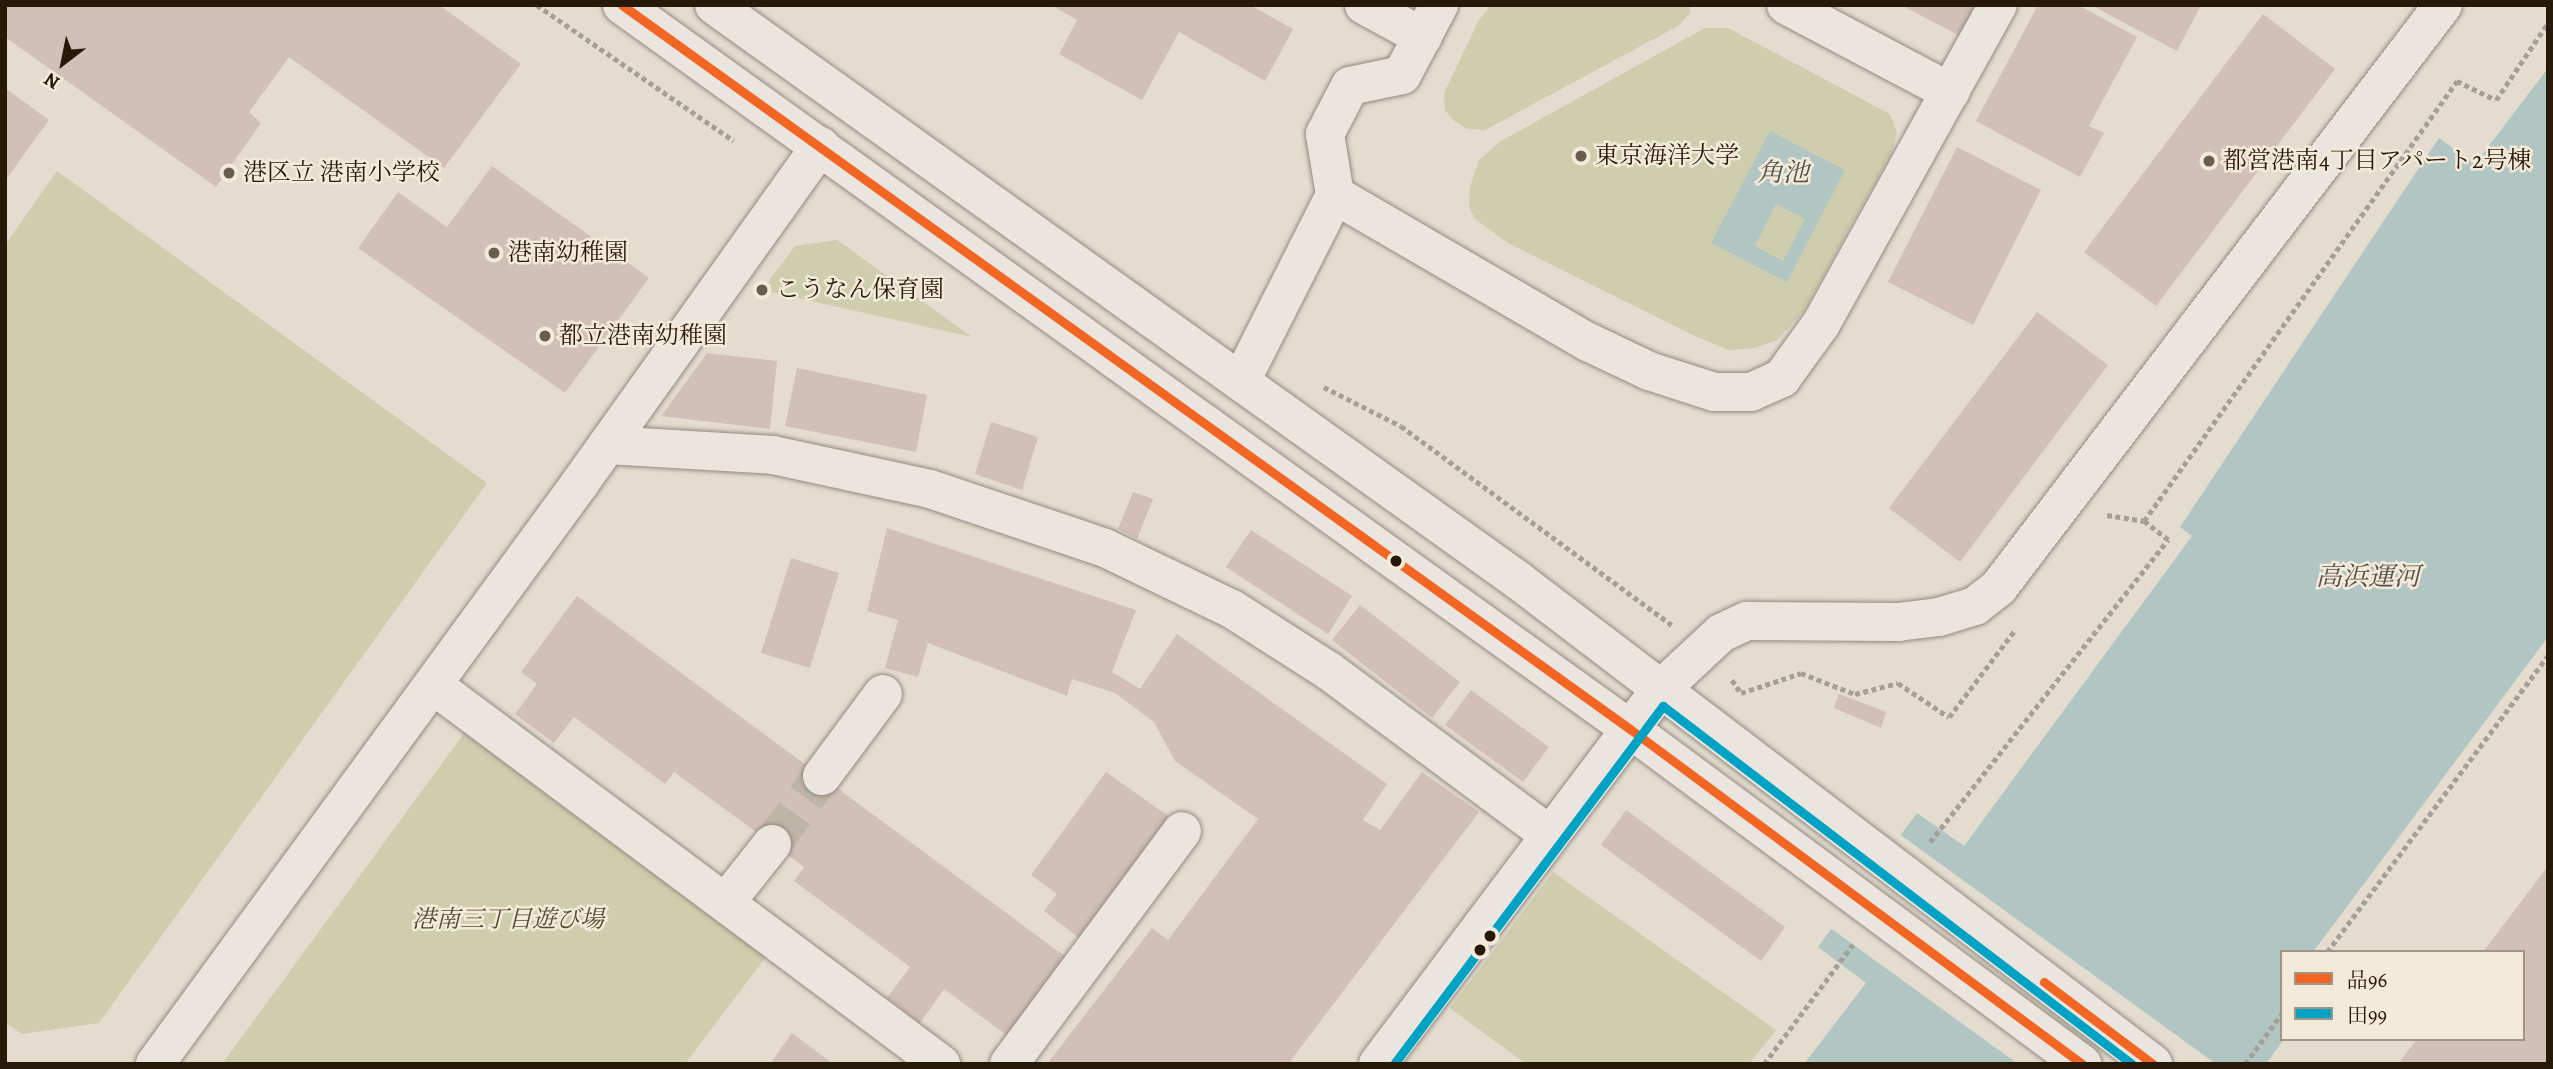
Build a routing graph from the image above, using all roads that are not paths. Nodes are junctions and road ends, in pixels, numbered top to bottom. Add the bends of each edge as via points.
1 (622, 5) edge
2 (714, 5) edge
3 (1364, 5) edge
4 (1786, 5) edge
5 (1998, 5) edge
6 (2443, 5) edge
7 (1431, 21) edge
8 (1950, 92) junction
9 (820, 146) junction
10 (1335, 195) junction
11 (1241, 381) junction
12 (607, 445) junction
13 (432, 685) junction
14 (1661, 689) junction
15 (883, 694) dead end
16 (1630, 729) junction
17 (822, 776) tunnel mouth
18 (1182, 831) dead end
19 (1550, 835) junction
20 (772, 844) tunnel mouth
21 (726, 902) junction
22 (155, 1064) edge
23 (941, 1064) edge
24 (1009, 1064) edge
25 (1378, 1064) edge
26 (2082, 1064) edge
27 (2153, 1064) edge

1 - 9 street
2 - 11 street
3 - 7 street
4 - 8 street
5 - 8 street
6 - 14 street via 1999,587 1975,606 1939,617 1898,622 1746,621 1721,633
7 - 10 street via 1402,75 1350,86 1325,134
8 - 10 street via 1821,324 1782,378 1751,392 1714,392 1649,370 1588,342
9 - 12 street
9 - 16 street
10 - 11 street
11 - 14 street
12 - 13 street
12 - 19 street via 786,458 930,489 1105,548 1232,609 1329,671
13 - 21 street
13 - 22 street
14 - 16 street
14 - 27 street
15 - 17 street
16 - 19 street
16 - 26 street
18 - 24 street
19 - 25 street
20 - 21 street
21 - 23 street

